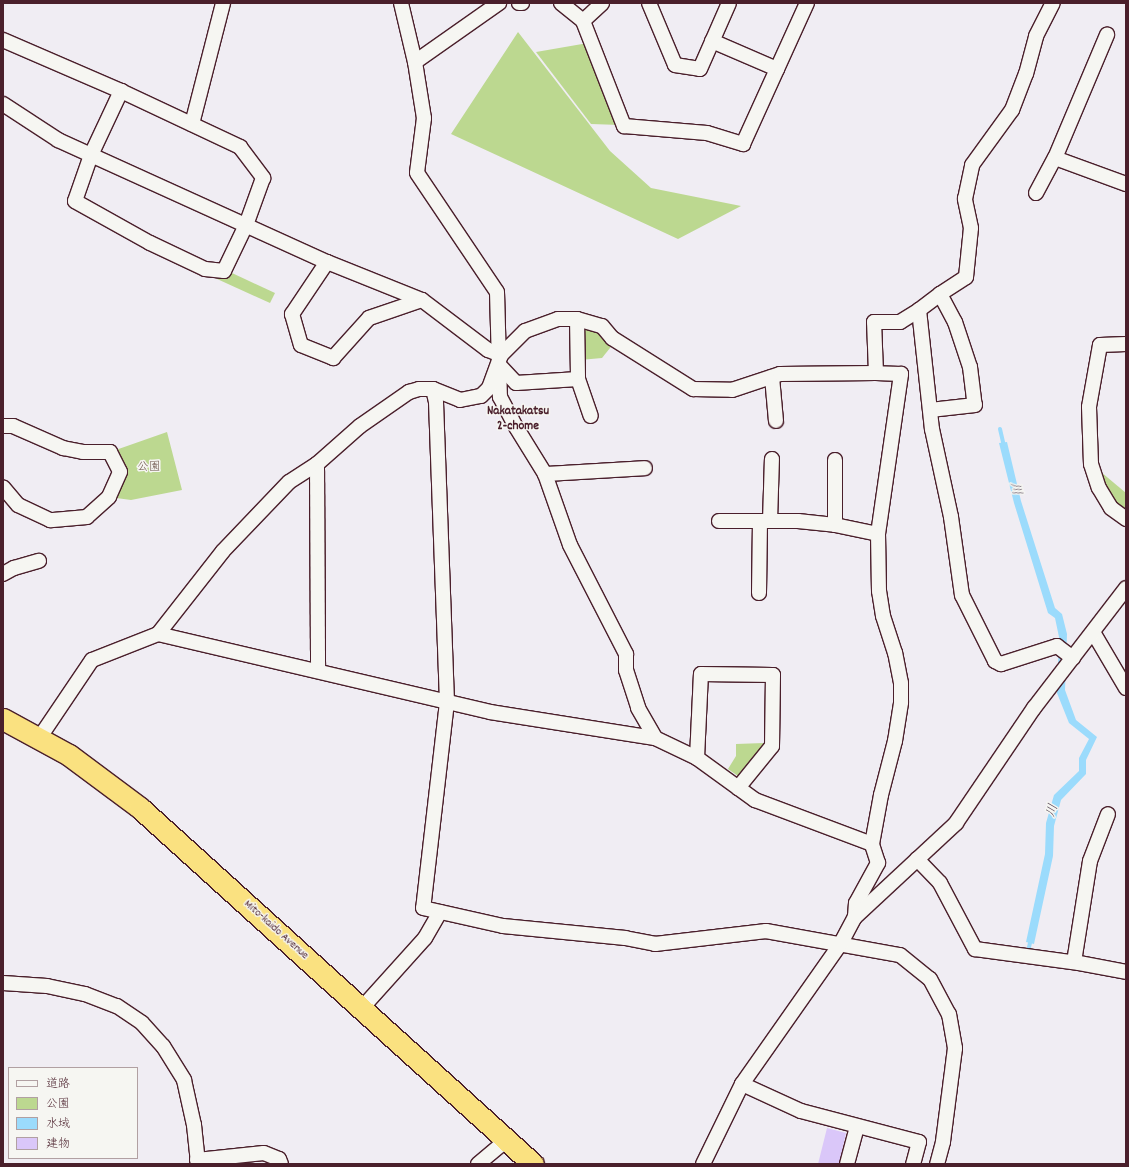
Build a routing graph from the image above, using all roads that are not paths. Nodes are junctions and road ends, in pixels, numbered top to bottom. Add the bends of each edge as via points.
1 (223, 3) edge
2 (401, 3) edge
3 (499, 3) edge
4 (561, 3) edge
5 (602, 3) edge
6 (649, 3) edge
7 (728, 3) edge
8 (807, 3) edge
9 (1053, 3) edge
10 (583, 20) junction
11 (1107, 35) dead end
12 (3, 40) edge
13 (712, 41) junction
14 (415, 62) junction
15 (777, 69) junction
16 (121, 91) junction
17 (3, 104) edge
18 (192, 124) junction
19 (91, 155) junction
20 (1055, 158) junction
21 (1126, 184) edge
22 (1036, 194) dead end
23 (246, 225) junction
24 (327, 262) junction
25 (940, 294) junction
26 (422, 300) junction
27 (919, 310) junction
28 (577, 319) junction
29 (1126, 344) edge
30 (501, 361) junction
31 (876, 373) junction
32 (772, 377) junction
33 (578, 380) junction
34 (433, 389) junction
35 (930, 410) junction
36 (591, 416) dead end
37 (776, 422) dead end
38 (3, 426) edge
39 (772, 459) dead end
40 (836, 460) dead end
41 (317, 464) junction
42 (645, 468) dead end
43 (545, 474) junction
44 (3, 487) edge
45 (1126, 519) edge
46 (719, 521) dead end
47 (765, 521) junction
48 (835, 525) junction
49 (878, 534) junction
50 (39, 561) dead end
51 (3, 574) edge
52 (1126, 588) edge
53 (759, 594) dead end
54 (1093, 632) junction
55 (158, 634) junction
56 (1073, 658) junction
57 (318, 671) junction
58 (1126, 688) edge
59 (447, 702) junction
60 (3, 719) edge
61 (40, 737) junction
62 (655, 738) junction
63 (697, 758) junction
64 (738, 788) junction
65 (1108, 814) dead end
66 (872, 844) junction
67 (917, 859) junction
68 (440, 912) junction
69 (855, 917) junction
70 (841, 943) junction
71 (1074, 962) junction
72 (1126, 972) edge
73 (3, 983) edge
74 (362, 1008) junction
75 (742, 1084) junction
76 (857, 1126) junction
77 (507, 1140) junction
78 (198, 1162) edge
79 (281, 1164) edge
80 (478, 1164) edge
81 (533, 1164) edge
82 (703, 1164) edge
83 (847, 1164) edge
84 (913, 1164) edge
85 (937, 1164) edge

1 - 18 street
2 - 14 street
3 - 14 street
4 - 10 street
5 - 10 street
6 - 13 street via 675,65 700,69
7 - 13 street
8 - 15 street
9 - 25 street via 1036,36 1026,74 1012,110 972,165 965,199 971,228 966,277
10 - 15 street via 624,126 707,134 743,144
11 - 20 street
12 - 16 street
13 - 15 street
14 - 30 street via 424,118 417,173 497,292
16 - 18 street
16 - 19 street
17 - 19 street via 58,140
18 - 23 street via 240,147 263,178
19 - 23 street
19 - 23 street via 75,201 150,243 206,270 224,271
20 - 21 street
20 - 22 street
23 - 24 street
24 - 26 street
24 - 26 street via 292,314 301,345 333,358 369,318
25 - 27 street
25 - 35 street via 956,322 970,367 975,405
26 - 30 street
27 - 31 street via 900,322 874,322
27 - 35 street
28 - 30 street via 558,319 524,331
28 - 32 street via 602,326 612,338 693,389 732,390
28 - 33 street
29 - 45 street via 1100,345 1089,407 1091,464 1099,488 1111,508
30 - 33 street via 516,383
30 - 34 street via 489,388 481,396 460,400
30 - 43 street via 500,397
31 - 32 street via 780,374
31 - 49 street via 901,374
32 - 37 street
33 - 36 street
34 - 41 street via 409,392 360,426
34 - 59 street via 436,402
35 - 56 street via 951,517 962,595 995,660 1001,664 1056,646
38 - 44 street via 13,426 63,448 83,452 110,452 120,472 109,497 87,516 50,520 18,505
39 - 47 street
40 - 48 street
41 - 55 street via 289,482 223,551
41 - 57 street
42 - 43 street
43 - 62 street via 570,545 626,654 628,678 638,708
46 - 47 street
47 - 48 street
47 - 53 street
48 - 49 street
49 - 66 street via 879,591 901,683 901,702
50 - 51 street
52 - 54 street
54 - 56 street
54 - 58 street
55 - 57 street
55 - 61 street via 92,660
56 - 67 street via 1034,708 956,823
57 - 59 street
59 - 62 street via 490,712
59 - 68 street via 423,908
60 - 61 highway, Mito-kaido Avenue
61 - 74 highway, Mito-kaido Avenue via 94,772 140,808
62 - 63 street
63 - 64 street
63 - 64 street via 701,674 773,675 772,746
64 - 66 street via 755,800
65 - 71 street via 1090,861
66 - 69 street via 878,863 856,903
67 - 69 street
67 - 71 street via 940,883 975,949
68 - 70 street via 503,926 610,936 655,944 766,931
68 - 74 street via 425,938
69 - 70 street
70 - 75 street
70 - 85 street via 900,956 930,979 950,1014 955,1048 943,1142
71 - 72 street
73 - 78 street via 47,986 85,994 117,1006 142,1023 163,1046 184,1080 194,1125
74 - 77 highway, Mito-kaido Avenue
75 - 76 street via 801,1111
75 - 82 street
76 - 83 street
76 - 84 street via 919,1142
77 - 80 street
77 - 81 highway, Mito-kaido Avenue
78 - 79 street via 264,1153 279,1159

